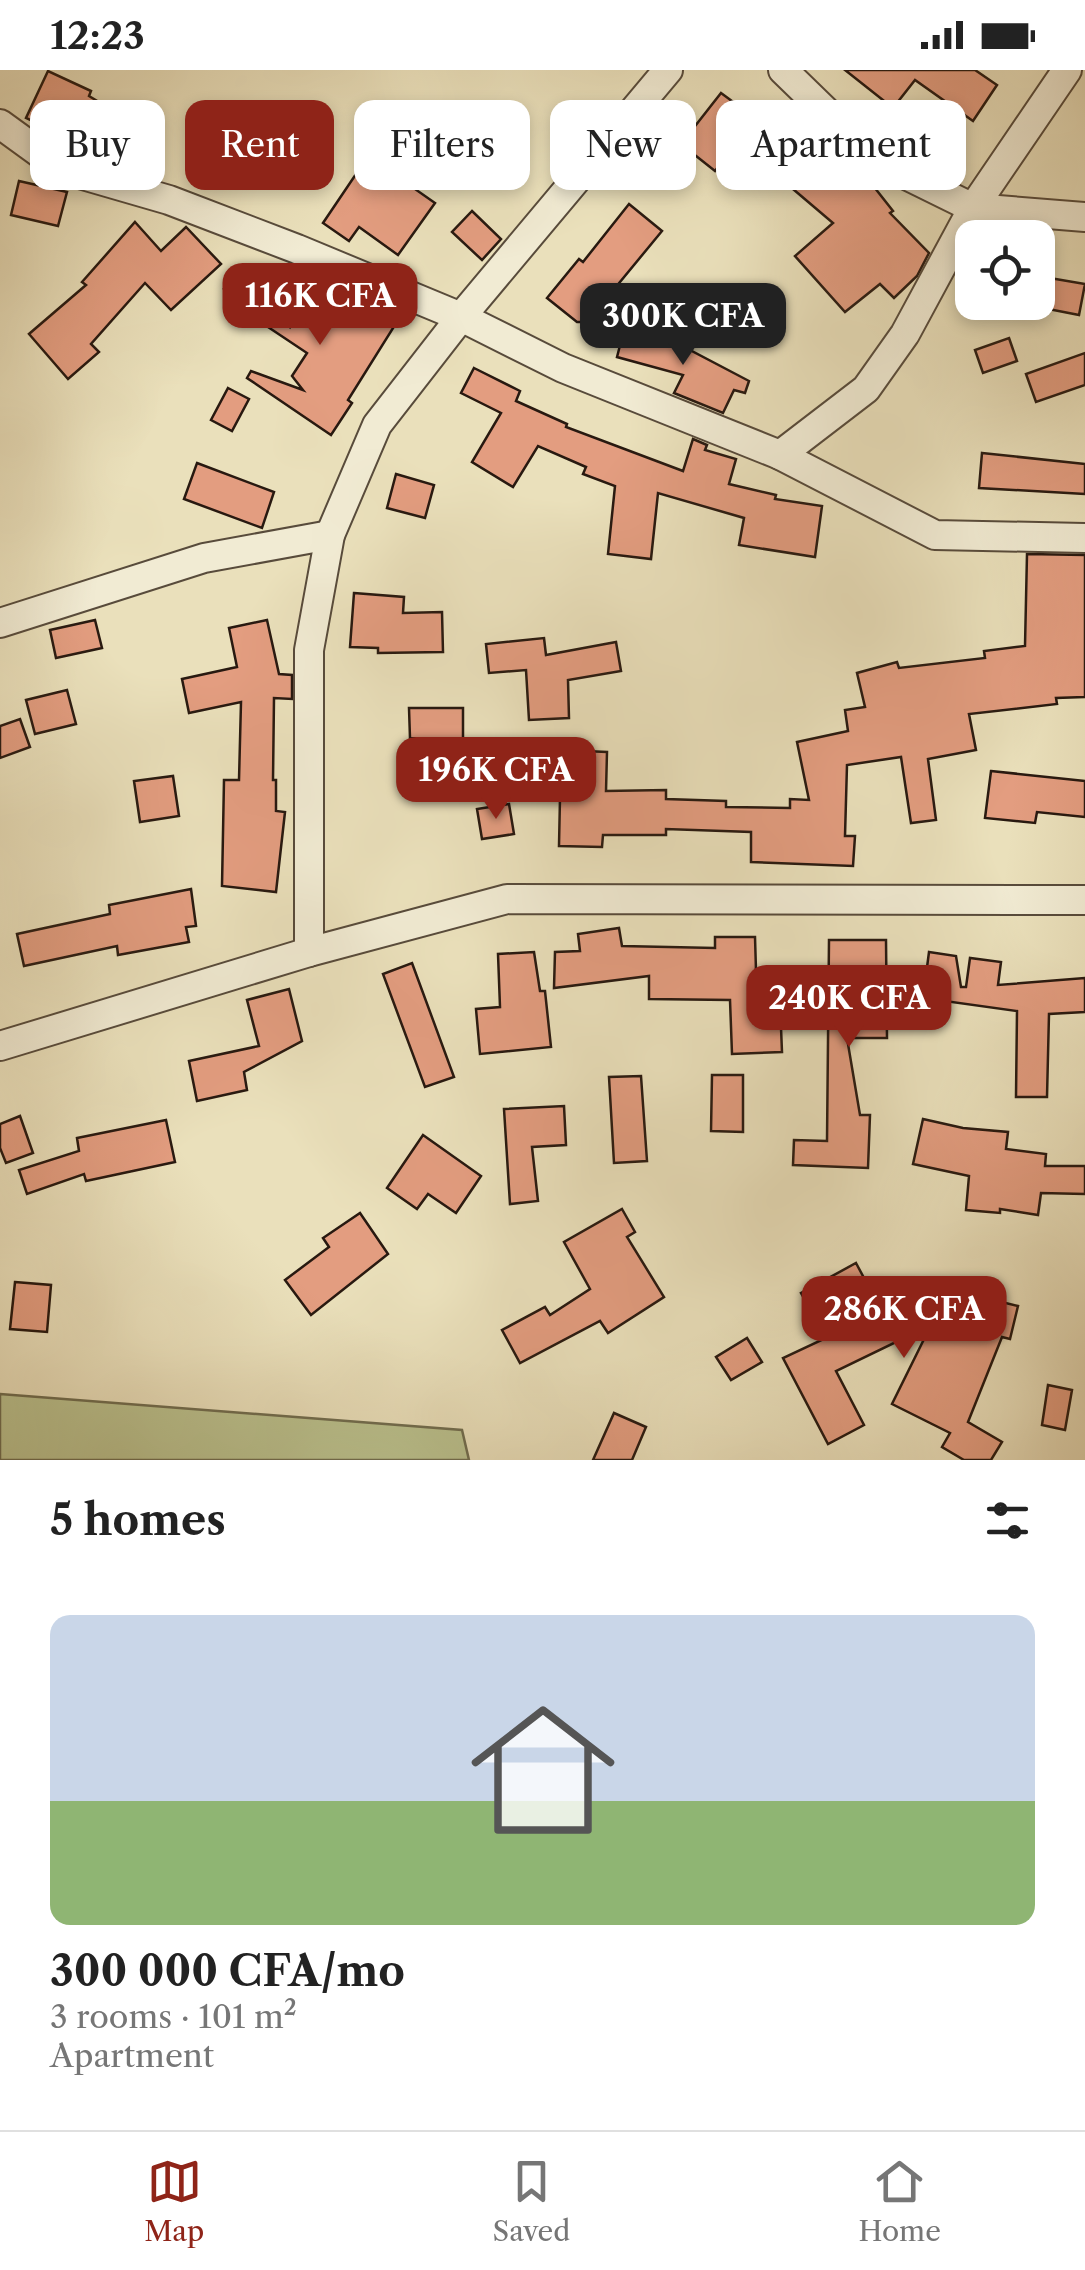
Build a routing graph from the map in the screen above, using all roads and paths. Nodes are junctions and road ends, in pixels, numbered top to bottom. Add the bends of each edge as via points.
1 (668, 70) edge
2 (783, 70) edge
3 (1067, 70) edge
4 (0, 124) edge
5 (973, 208) junction
6 (1085, 217) edge
7 (461, 316) junction
8 (780, 455) junction
9 (330, 534) junction
10 (1085, 538) edge
11 (0, 623) edge
12 (1085, 900) edge
13 (309, 952) junction
14 (0, 1046) edge

1 - 7 street
2 - 5 street via 852,138 906,176
3 - 5 street
4 - 7 street via 62,168 169,200
5 - 6 street
5 - 8 street via 905,334 866,389
7 - 8 street via 563,368
7 - 9 street via 377,425
8 - 10 street via 935,535
9 - 11 street via 204,558
9 - 13 street via 309,650
12 - 13 street via 507,899
13 - 14 street

